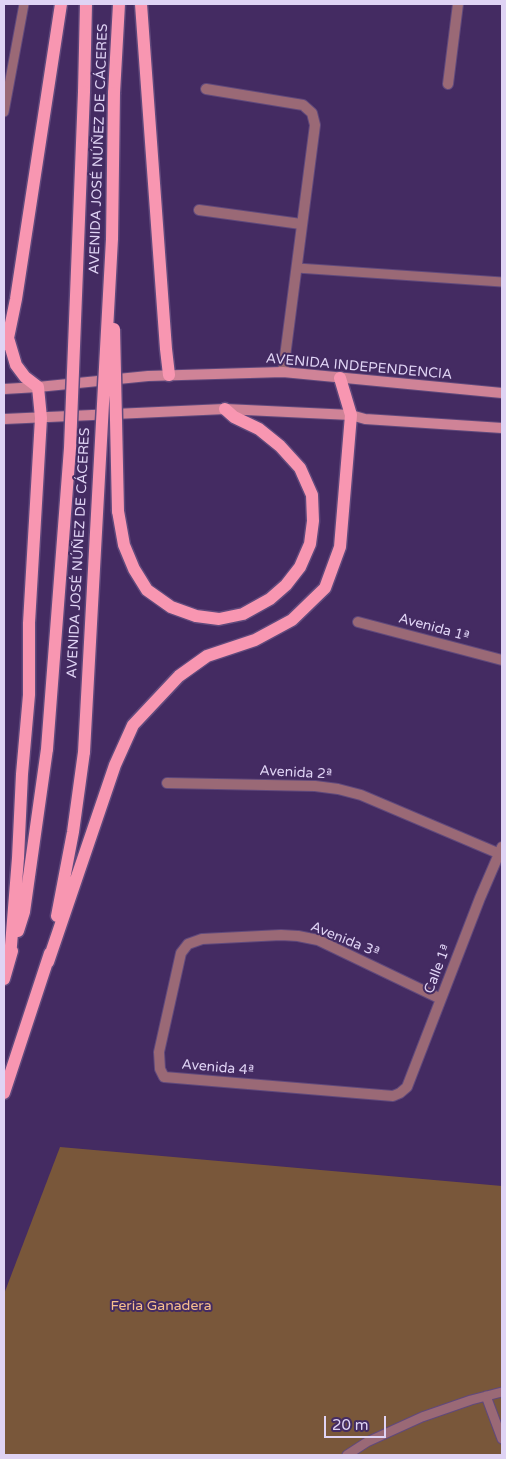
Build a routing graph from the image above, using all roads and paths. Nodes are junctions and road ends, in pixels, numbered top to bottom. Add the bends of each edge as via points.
1 (24, 4) edge
2 (61, 4) edge
3 (86, 4) edge
4 (119, 4) edge
5 (141, 4) edge
6 (458, 4) edge
7 (448, 84) dead end
8 (206, 89) dead end
9 (4, 112) edge
10 (199, 210) dead end
11 (301, 224) junction
12 (112, 238) junction
13 (298, 268) junction
14 (502, 282) edge
15 (6, 341) edge
16 (283, 372) junction
17 (169, 375) junction
18 (340, 378) junction
19 (38, 387) junction
20 (4, 388) edge
21 (502, 393) edge
22 (225, 409) junction
23 (351, 415) junction
24 (41, 418) junction
25 (4, 419) edge
26 (502, 428) edge
27 (358, 622) dead end
28 (502, 660) edge
29 (167, 783) dead end
30 (501, 850) edge
31 (202, 939) joint
32 (10, 958) junction
33 (48, 962) junction
34 (4, 979) edge
35 (441, 999) junction
36 (4, 1093) edge
37 (393, 1096) joint
38 (502, 1392) edge
39 (486, 1396) junction
40 (502, 1439) edge
41 (346, 1455) edge

1 - 9 lane
2 - 15 main road via 16,299
3 - 32 main road, AVENIDA JOSÉ NÚÑEZ DE CÁCERES, bridge via 70,448 47,749 24,912
4 - 12 main road, AVENIDA JOSÉ NÚÑEZ DE CÁCERES, bridge
5 - 17 main road
6 - 7 street
8 - 11 street via 303,105 312,113 315,125
10 - 11 street
11 - 13 street
12 - 22 main road, bridge via 118,511 124,545 147,590 171,607 196,616 219,619 243,614 270,599 286,585 300,567 310,544 313,521 312,495 300,468 259,429
12 - 33 main road, AVENIDA JOSÉ NÚÑEZ DE CÁCERES, bridge via 84,752 73,832
13 - 14 lane
13 - 16 street
15 - 19 main road via 16,365
16 - 17 main road, AVENIDA INDEPENDENCIA
16 - 18 main road, AVENIDA INDEPENDENCIA
17 - 19 main road, AVENIDA INDEPENDENCIA
18 - 21 main road, AVENIDA INDEPENDENCIA
18 - 23 main road
19 - 20 main road, AVENIDA INDEPENDENCIA
19 - 24 main road
22 - 23 main road
22 - 24 main road
23 - 26 main road via 364,419
23 - 33 main road via 340,547 325,588 292,620 255,640 207,656 179,676 133,725 115,765
24 - 25 main road
24 - 32 main road via 29,623 29,695
27 - 28 street, Avenida 1ª
29 - 30 street, Avenida 2ª via 338,789
30 - 35 street, Calle 1ª
31 - 35 street, Avenida 3ª via 281,935 318,940
31 - 37 street, Avenida 4ª via 188,944 181,953 159,1052 164,1077
32 - 34 main road, AVENIDA JOSÉ NÚÑEZ DE CÁCERES
33 - 36 main road, AVENIDA JOSÉ NÚÑEZ DE CÁCERES
35 - 37 street, Calle 1ª via 407,1087
38 - 39 lane
39 - 40 lane
39 - 41 lane via 422,1417

